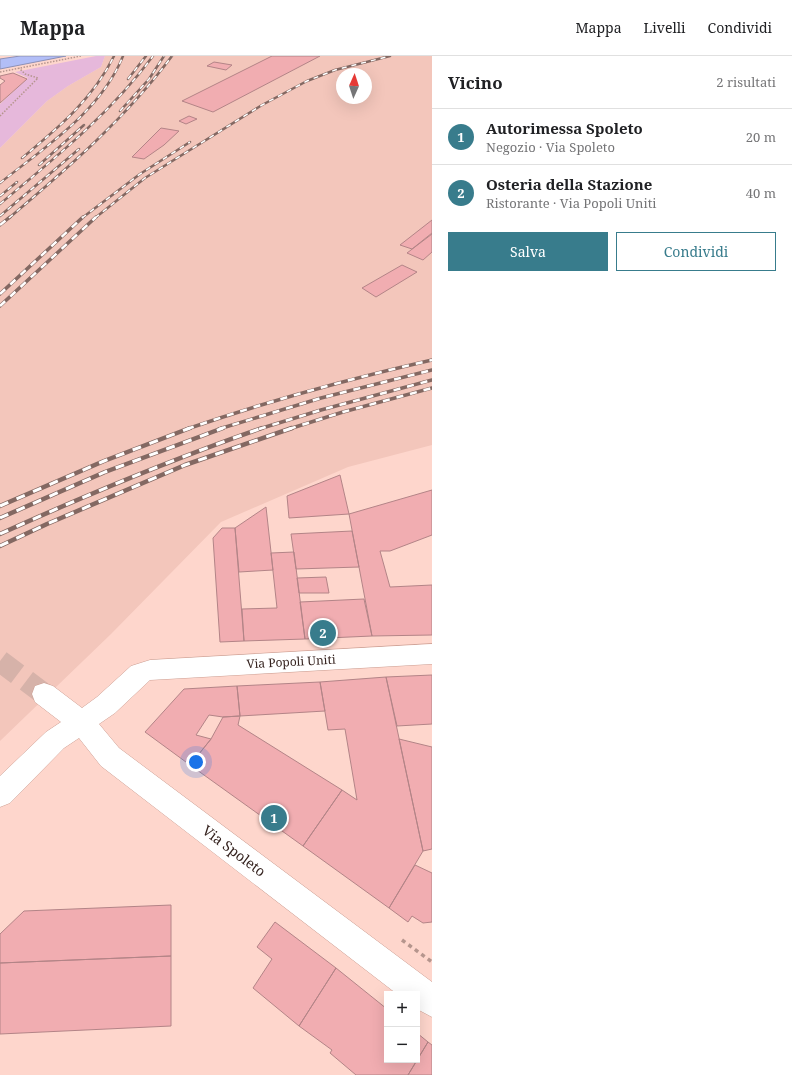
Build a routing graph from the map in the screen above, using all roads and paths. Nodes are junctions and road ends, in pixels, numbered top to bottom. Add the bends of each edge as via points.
1 (81, 56) edge
2 (19, 68) junction
3 (0, 72) edge
4 (0, 116) edge
5 (432, 654) edge
6 (44, 694) tunnel mouth
7 (81, 722) junction
8 (0, 794) edge
9 (432, 1001) edge

1 - 2 path
2 - 3 path
2 - 4 path via 26,74 38,78
5 - 7 street, Via Popoli Uniti via 150,670 140,673 106,705
6 - 7 street, Via Spoleto
7 - 8 street via 55,740
7 - 9 street, Via Spoleto via 110,757

